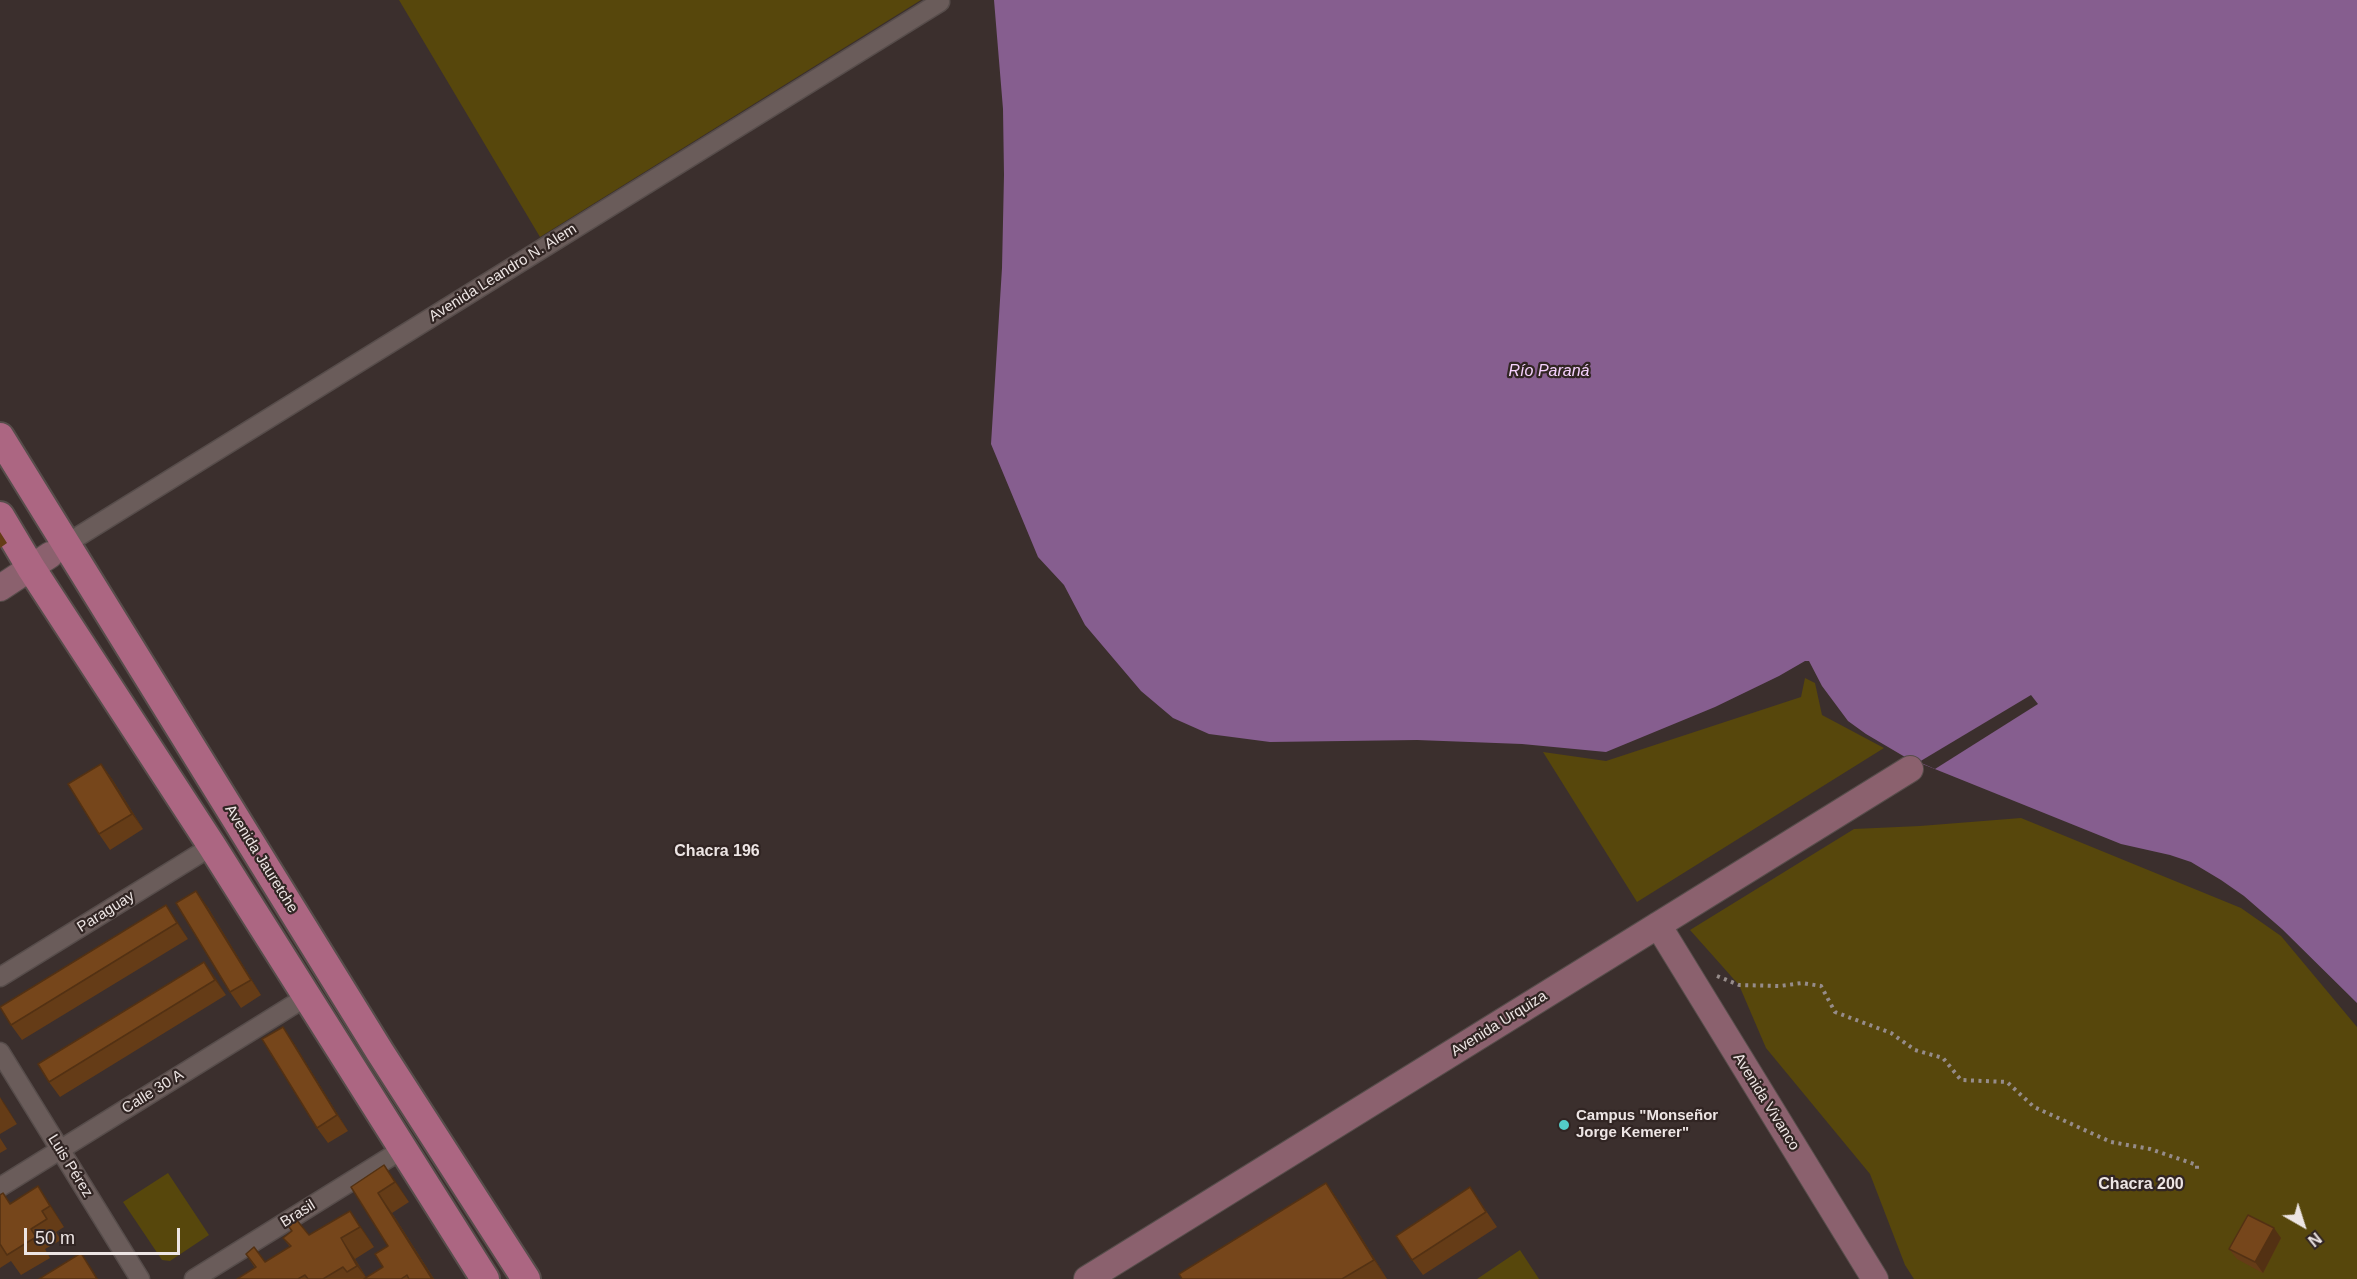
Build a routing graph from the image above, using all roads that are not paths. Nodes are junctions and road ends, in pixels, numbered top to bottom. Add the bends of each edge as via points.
1 (940, 2) dead end
2 (0, 437) edge
3 (0, 516) edge
4 (49, 556) junction
5 (0, 588) edge
6 (1910, 769) dead end
7 (213, 846) junction
8 (1658, 925) junction
9 (0, 977) edge
10 (306, 997) junction
11 (0, 1052) edge
12 (403, 1149) junction
13 (60, 1150) junction
14 (0, 1187) edge
15 (140, 1279) edge
16 (194, 1279) edge
17 (484, 1279) edge
18 (526, 1279) edge
19 (1087, 1279) edge
20 (1875, 1279) edge

1 - 4 street, Avenida Leandro N. Alem
2 - 4 main road, Avenida Jauretche
3 - 4 main road, Avenida Jauretche
4 - 5 main road, Avenida Leandro N. Alem
4 - 7 main road, Avenida Jauretche
4 - 18 main road, Avenida Jauretche via 380,1052
6 - 8 main road, Avenida Urquiza
7 - 9 street, Paraguay
7 - 10 main road, Avenida Jauretche
8 - 19 main road, Avenida Urquiza
8 - 20 main road, Avenida Vivanco
10 - 12 main road, Avenida Jauretche
10 - 13 street, Calle 30 A
11 - 13 street, Luis Pérez
12 - 16 street, Brasil
12 - 17 main road, Avenida Jauretche
13 - 14 street, Calle 30 A
13 - 15 street, Luis Pérez

